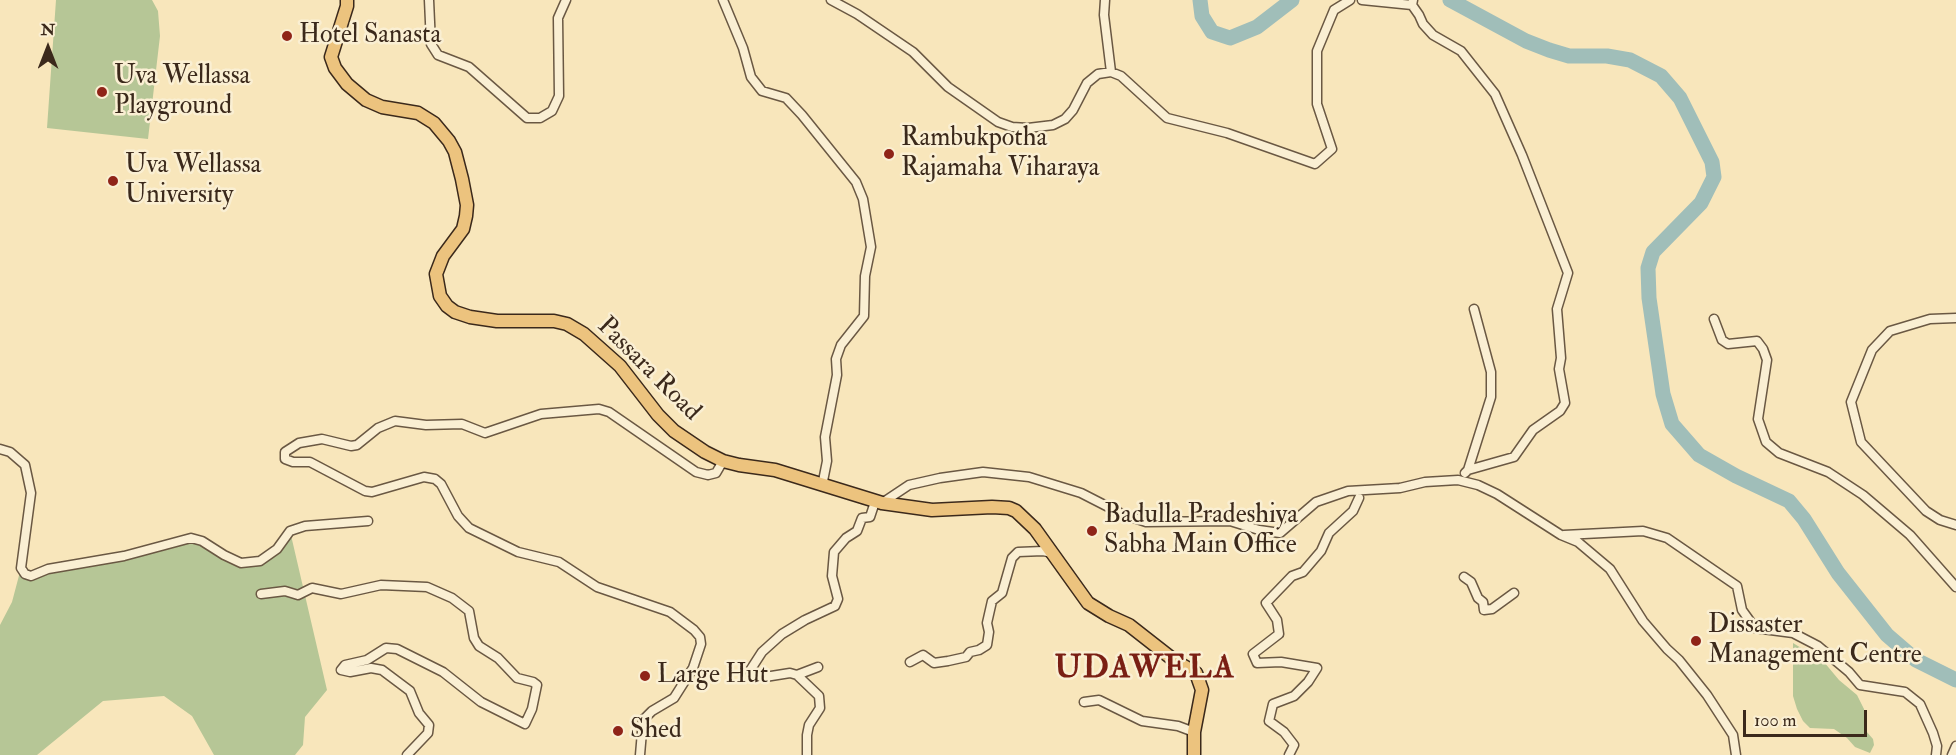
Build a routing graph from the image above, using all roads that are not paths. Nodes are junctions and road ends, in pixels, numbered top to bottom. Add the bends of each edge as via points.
1 (346, 0) edge
2 (429, 0) edge
3 (566, 0) edge
4 (723, 0) edge
5 (831, 0) edge
6 (1105, 0) edge
7 (1350, 0) edge
8 (1362, 0) edge
9 (1412, 3) edge
10 (1111, 72) junction
11 (1474, 309) dead end
12 (1956, 318) edge
13 (1714, 319) dead end
14 (0, 449) edge
15 (723, 461) junction
16 (1467, 470) junction
17 (1458, 480) junction
18 (822, 486) junction
19 (1359, 498) dead end
20 (879, 502) junction
21 (368, 521) dead end
22 (1956, 525) edge
23 (1561, 535) junction
24 (1052, 554) junction
25 (1464, 577) dead end
26 (1956, 587) edge
27 (1514, 593) dead end
28 (261, 594) dead end
29 (910, 662) dead end
30 (818, 667) dead end
31 (797, 675) junction
32 (1084, 702) dead end
33 (1194, 732) junction
34 (1956, 746) edge
35 (407, 755) edge
36 (640, 755) edge
37 (807, 755) edge
38 (1194, 755) edge
39 (1289, 755) edge
40 (1736, 755) edge
41 (1936, 755) edge
42 (1952, 755) edge

1 - 15 highway, Passara Road via 331,57 335,68 366,100 418,113 434,123 455,152 467,205 463,229 443,256 436,274 440,296 447,306 470,317 567,324 620,366 674,431
2 - 3 street via 431,44 438,55 469,67 527,117 540,117 552,111 559,96 558,18
4 - 18 street via 751,77 762,91 786,98 802,115 856,182 863,199 871,247 865,276 864,316 841,345 836,359
5 - 10 street via 913,52 948,87 998,122 1012,126 1053,125 1065,119 1087,83 1098,74
6 - 10 street
7 - 10 street via 1334,10 1317,51 1317,104 1332,149 1315,164 1227,133 1167,118 1121,76
8 - 9 street
9 - 16 street via 1433,35 1461,51 1495,94 1568,273 1557,309 1564,403 1560,411 1533,430 1515,458
11 - 16 street via 1491,372 1491,397
12 - 22 street via 1930,319 1890,330 1872,350 1851,402 1861,442 1926,511
13 - 26 street via 1722,340 1728,344 1757,341 1763,349 1767,360 1758,419 1766,442 1779,453 1828,472 1863,495 1910,536
14 - 21 street via 25,465 30,493 21,568 31,576 191,538 241,563 260,561 277,549 290,531 305,526
15 - 18 highway, Passara Road via 775,470
15 - 36 street via 716,473 696,472 609,412 599,410 541,414 485,433 462,424 394,421 357,445 322,440 299,443 285,452 285,459 310,462 365,491 423,477 435,479 469,528 518,552 559,562 597,587 670,612 694,630 701,644 693,668 674,698 643,720
16 - 17 street
17 - 20 street via 1348,490 1316,502 1280,533 1230,521 1146,522 1081,493 1029,477 983,472 909,485
17 - 23 street via 1497,494
18 - 20 highway, Passara Road
19 - 39 street via 1353,511 1329,533 1321,551 1303,572 1292,576 1266,603 1277,620 1279,634 1253,654 1257,663 1317,668 1294,696 1273,704 1269,721 1294,745
20 - 24 highway, Passara Road via 932,510 1009,508 1024,517
20 - 31 street via 870,517 862,518 857,531 834,552 836,606 782,634 762,652 751,669 751,673 765,677
23 - 40 street via 1578,542 1610,569 1643,621 1707,695 1733,735
23 - 41 street via 1643,531 1667,538 1737,586 1742,610 1755,628 1793,633 1818,646 1860,685 1905,692 1920,704 1934,733
24 - 29 street via 1018,552 1012,558 1002,593 992,601 987,645 966,657 948,661 934,663 923,655
24 - 33 highway, Passara Road via 1088,603 1129,625 1196,673 1202,690
25 - 27 street via 1471,582 1484,610 1492,609
28 - 35 street via 285,591 298,595 312,588 341,594 381,585 427,587 469,611 479,646 498,658 517,678 537,685 525,724 481,702 443,672 397,649 386,648 367,660 345,665 341,670 382,670 410,692 429,726 428,733
30 - 31 street
31 - 37 street via 819,696 820,708 807,735
32 - 33 street via 1099,700 1142,721
33 - 38 highway, Passara Road
34 - 42 street

